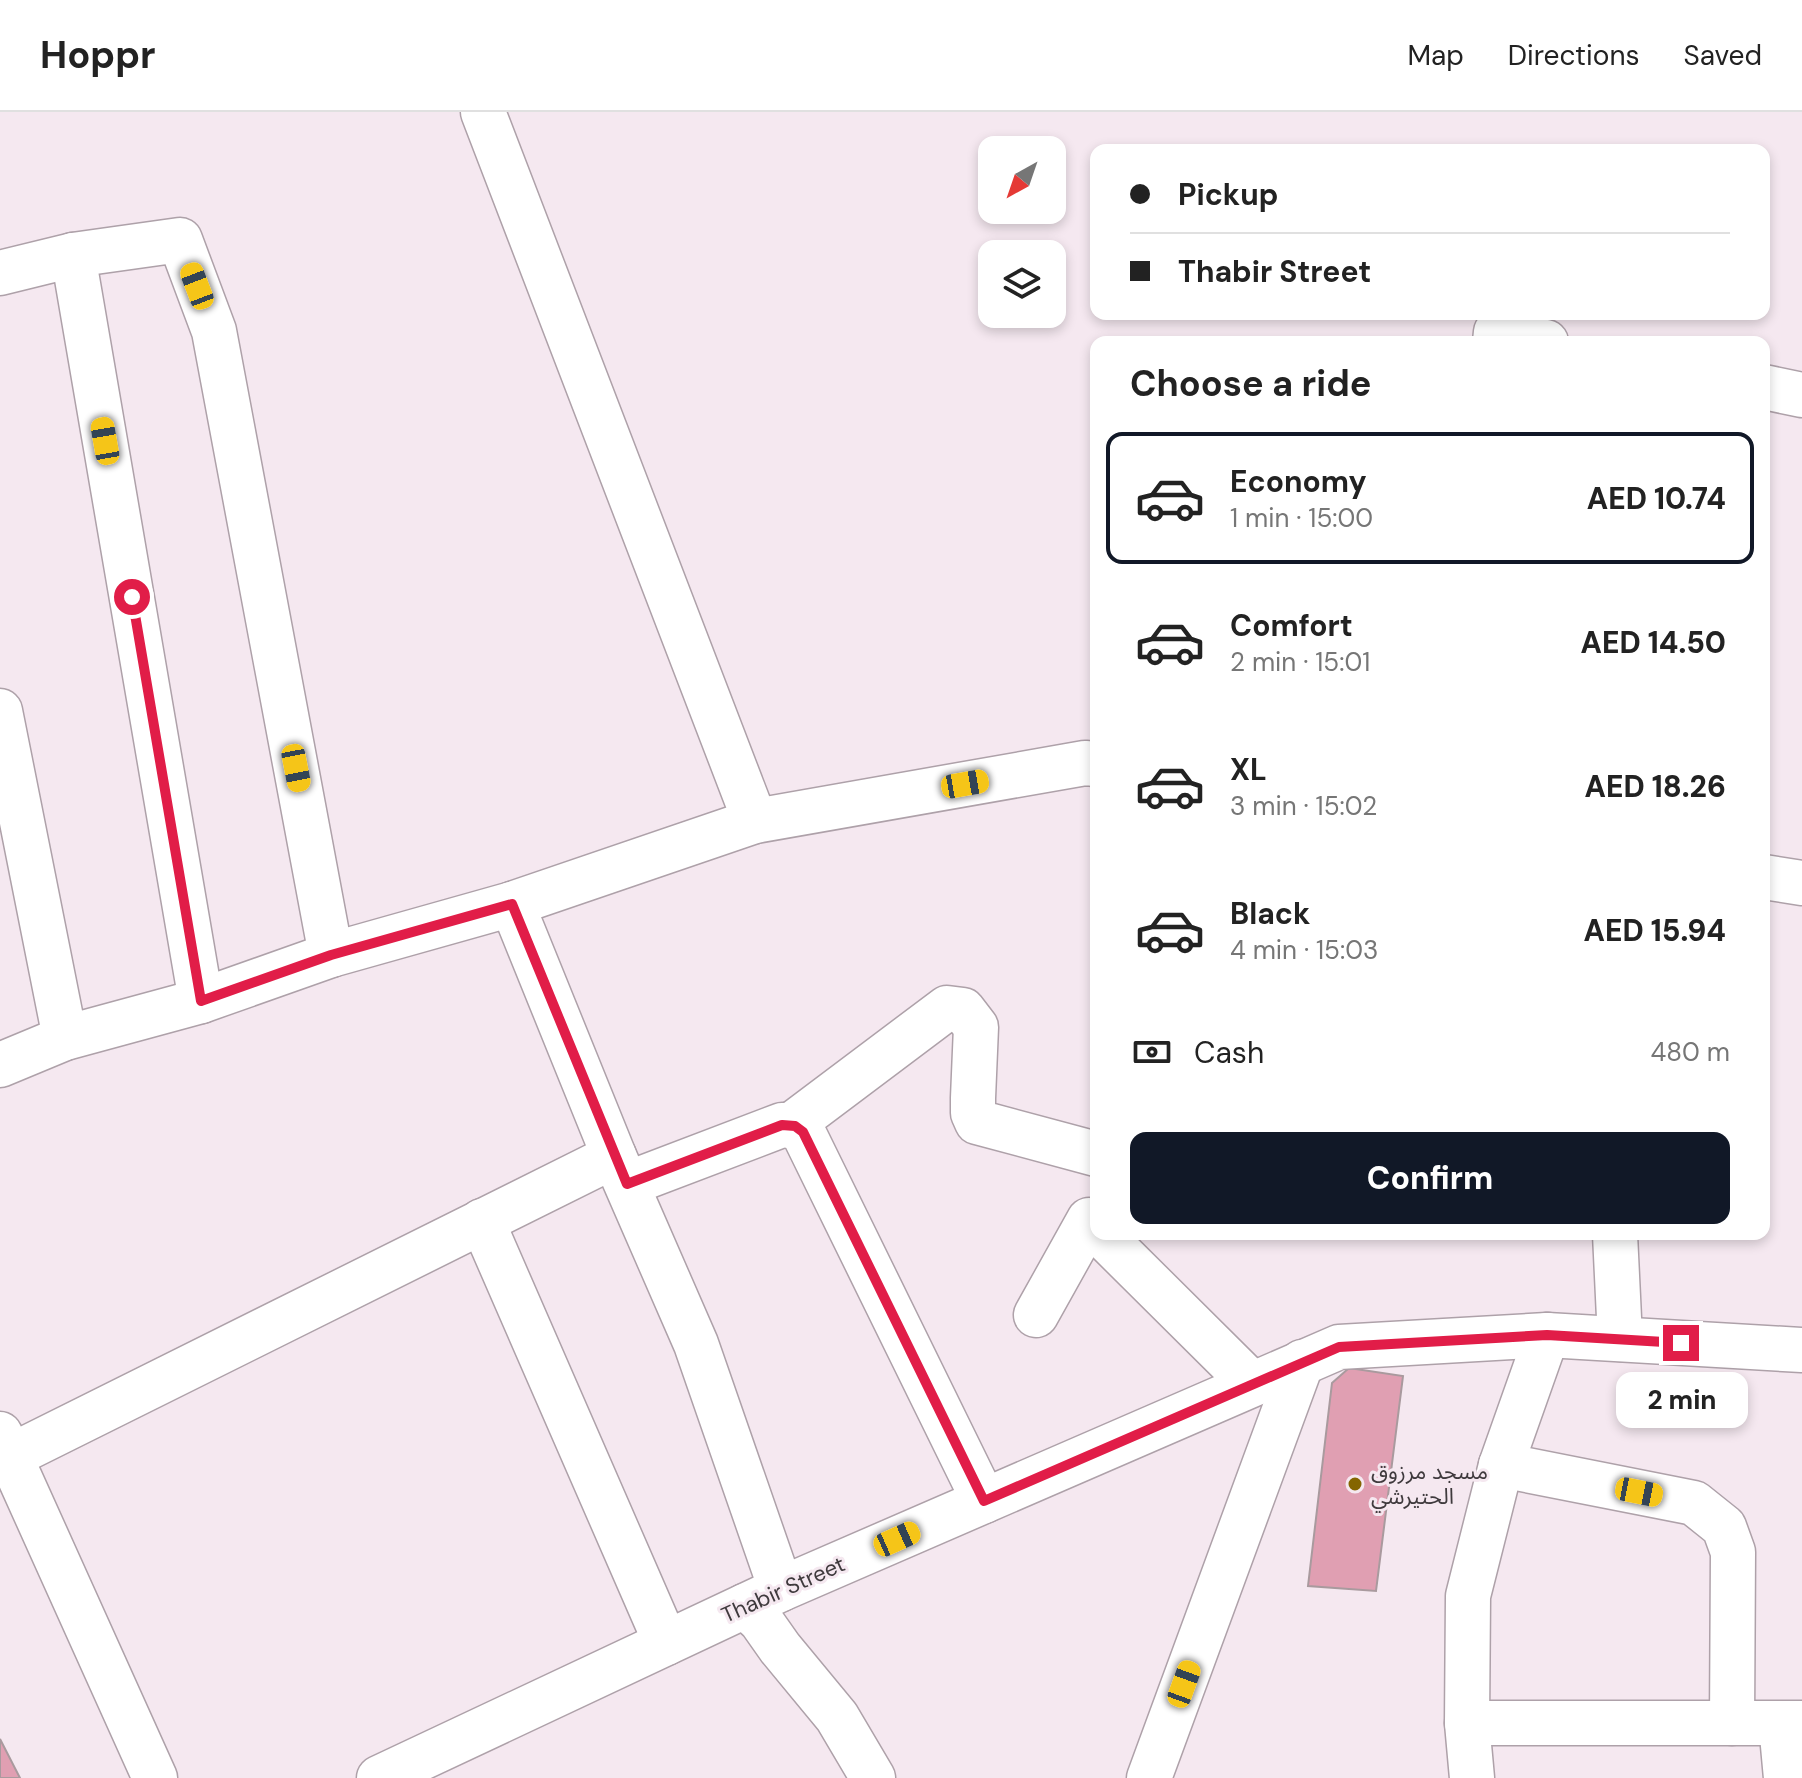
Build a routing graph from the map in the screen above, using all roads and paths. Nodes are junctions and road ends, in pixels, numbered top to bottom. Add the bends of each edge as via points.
1 (483, 112) edge
2 (73, 255) junction
3 (0, 273) edge
4 (1496, 336) edge
5 (1516, 336) edge
6 (1770, 388) edge
7 (1802, 395) edge
8 (0, 711) edge
9 (1090, 763) edge
10 (755, 821) junction
11 (1770, 878) edge
12 (1802, 883) edge
13 (512, 904) junction
14 (331, 955) junction
15 (201, 1001) junction
16 (65, 1038) junction
17 (0, 1065) edge
18 (790, 1126) junction
19 (1090, 1153) edge
20 (620, 1170) junction
21 (1090, 1172) edge
22 (1090, 1215) edge
23 (482, 1221) junction
24 (1090, 1235) edge
25 (1107, 1240) edge
26 (1615, 1240) edge
27 (1036, 1315) dead end
28 (1547, 1335) junction
29 (1620, 1339) junction
30 (1802, 1350) edge
31 (1302, 1362) junction
32 (1252, 1384) junction
33 (5, 1445) edge
34 (1501, 1465) junction
35 (984, 1501) junction
36 (763, 1598) junction
37 (666, 1643) junction
38 (1467, 1723) junction
39 (1732, 1723) junction
40 (1792, 1724) edge
41 (1151, 1776) edge
42 (155, 1778) edge
43 (379, 1778) edge
44 (873, 1778) edge
45 (1472, 1778) edge
46 (1786, 1778) edge

1 - 10 street
2 - 3 street
2 - 14 street via 180,240 214,331
2 - 15 street
4 - 5 street
6 - 7 street
8 - 16 street
9 - 10 street
10 - 13 street
11 - 12 street
13 - 14 street
13 - 20 street
14 - 15 street
15 - 16 street
16 - 17 street
18 - 19 street via 947,1008 963,1010 976,1027 977,1122
18 - 20 street
18 - 35 street via 803,1132
20 - 23 street
20 - 36 street via 696,1344
21 - 22 street via 1082,1195
23 - 33 street
23 - 37 street
24 - 27 street
25 - 32 street
26 - 29 street
28 - 29 street, Thabir Street
28 - 31 street, Thabir Street via 1339,1347
28 - 34 street
29 - 30 street, Thabir Street
31 - 32 street, Thabir Street
31 - 41 street
32 - 35 street, Thabir Street
33 - 42 street
34 - 38 street via 1468,1596
34 - 39 street via 1694,1503 1724,1527 1733,1552
35 - 36 street, Thabir Street
36 - 37 street, Thabir Street
36 - 44 street via 761,1621 837,1717
37 - 43 street, Thabir Street
38 - 39 street
38 - 45 street
39 - 40 street
40 - 46 street

